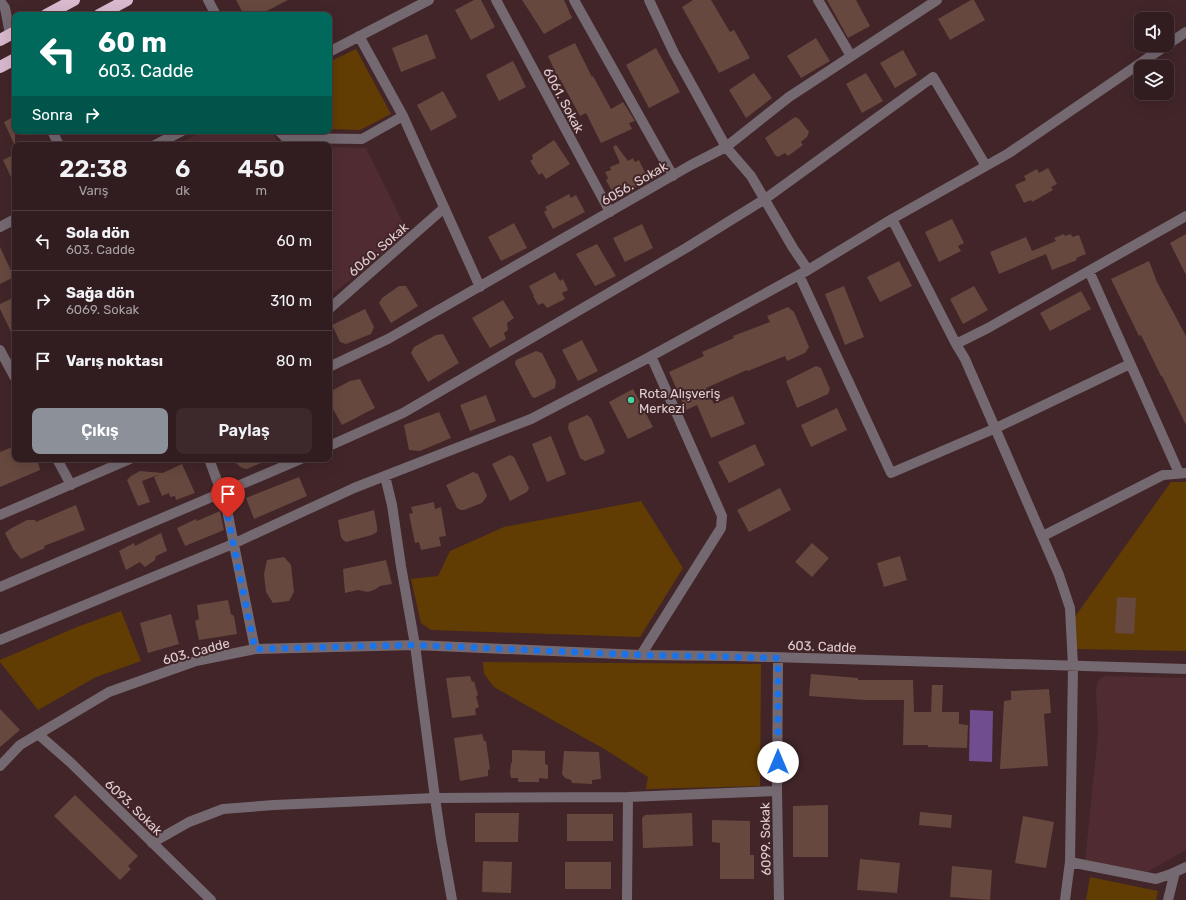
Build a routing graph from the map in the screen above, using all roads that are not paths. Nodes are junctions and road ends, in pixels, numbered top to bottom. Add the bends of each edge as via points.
1 (74, 0) edge
2 (127, 0) edge
3 (208, 0) edge
4 (429, 0) edge
5 (496, 0) edge
6 (574, 0) edge
7 (649, 0) edge
8 (818, 0) edge
9 (937, 0) edge
10 (0, 1) edge
11 (52, 12) edge
12 (105, 12) edge
13 (214, 12) edge
14 (1186, 32) edge
15 (8, 35) edge
16 (359, 36) junction
17 (332, 50) edge
18 (851, 56) junction
19 (12, 61) edge
20 (0, 67) edge
21 (403, 116) junction
22 (176, 134) edge
23 (282, 134) edge
24 (161, 142) edge
25 (726, 147) junction
26 (986, 166) junction
27 (673, 176) junction
28 (765, 199) junction
29 (444, 208) junction
30 (610, 212) junction
31 (1186, 216) edge
32 (892, 218) junction
33 (12, 221) edge
34 (0, 227) edge
35 (1089, 270) junction
36 (803, 273) junction
37 (480, 287) junction
38 (332, 306) edge
39 (956, 344) junction
40 (0, 350) edge
41 (651, 356) junction
42 (1130, 364) junction
43 (332, 366) edge
44 (12, 372) edge
45 (996, 428) junction
46 (332, 445) edge
47 (59, 462) edge
48 (123, 462) edge
49 (210, 462) edge
50 (294, 462) edge
51 (1182, 473) edge
52 (385, 476) junction
53 (71, 485) junction
54 (221, 492) junction
55 (0, 515) edge
56 (1043, 536) junction
57 (233, 544) junction
58 (0, 587) edge
59 (0, 640) edge
60 (415, 645) junction
61 (255, 649) junction
62 (641, 655) junction
63 (778, 658) junction
64 (1073, 666) junction
65 (1186, 669) edge
66 (38, 734) junction
67 (0, 766) edge
68 (777, 791) junction
69 (628, 797) junction
70 (435, 798) junction
71 (152, 843) junction
72 (1070, 862) junction
73 (1186, 867) edge
74 (1175, 872) junction
75 (211, 900) edge
76 (452, 900) edge
77 (627, 900) edge
78 (779, 900) edge
79 (1065, 900) edge
80 (1168, 900) edge

1 - 11 highway
2 - 12 highway
3 - 13 street
4 - 16 street
5 - 30 street, 6061. Sokak
6 - 27 street
7 - 25 street via 674,53
8 - 18 street
9 - 18 street, 6056. Sokak
10 - 15 street via 5,8
14 - 26 street via 1009,153
16 - 17 street
16 - 21 street
18 - 25 street, 6056. Sokak via 789,97
19 - 20 highway
21 - 23 street via 362,139 286,138
21 - 29 street
22 - 24 street
25 - 27 street, 6056. Sokak
25 - 28 street via 751,176
26 - 28 street via 932,78
26 - 32 street
27 - 30 street, 6056. Sokak
28 - 36 street via 793,248
28 - 46 street via 403,413
29 - 37 street
29 - 38 street, 6060. Sokak
30 - 37 street, 6056. Sokak
31 - 35 street
32 - 36 street
32 - 39 street
33 - 34 street
35 - 39 street
35 - 42 street
36 - 41 street
36 - 45 street via 891,473
37 - 43 street, 6056. Sokak via 388,339
39 - 45 street
40 - 44 street
41 - 52 street via 531,419
41 - 62 street via 722,516 721,528
42 - 45 street
42 - 51 street
45 - 56 street
47 - 53 street
48 - 53 street
49 - 54 street
50 - 54 street
51 - 56 street via 1163,475
52 - 57 street
52 - 60 street
53 - 55 street
54 - 57 street
54 - 58 street
56 - 64 street via 1070,608
57 - 59 street
57 - 61 street
60 - 61 street, 603. Cadde
60 - 62 street, 603. Cadde
60 - 70 street
61 - 66 street, 603. Cadde via 196,661 110,692
62 - 63 street, 603. Cadde
63 - 64 street, 603. Cadde
63 - 68 street, 6099. Sokak
64 - 65 street, 603. Cadde
64 - 72 street
66 - 67 street, 603. Cadde via 20,745
66 - 71 street, 6093. Sokak
68 - 69 street
68 - 78 street, 6099. Sokak
69 - 70 street
69 - 77 street
70 - 71 street via 224,809 189,822
70 - 76 street
71 - 75 street, 6093. Sokak
72 - 74 street via 1156,879
72 - 79 street
73 - 74 street
74 - 80 street

